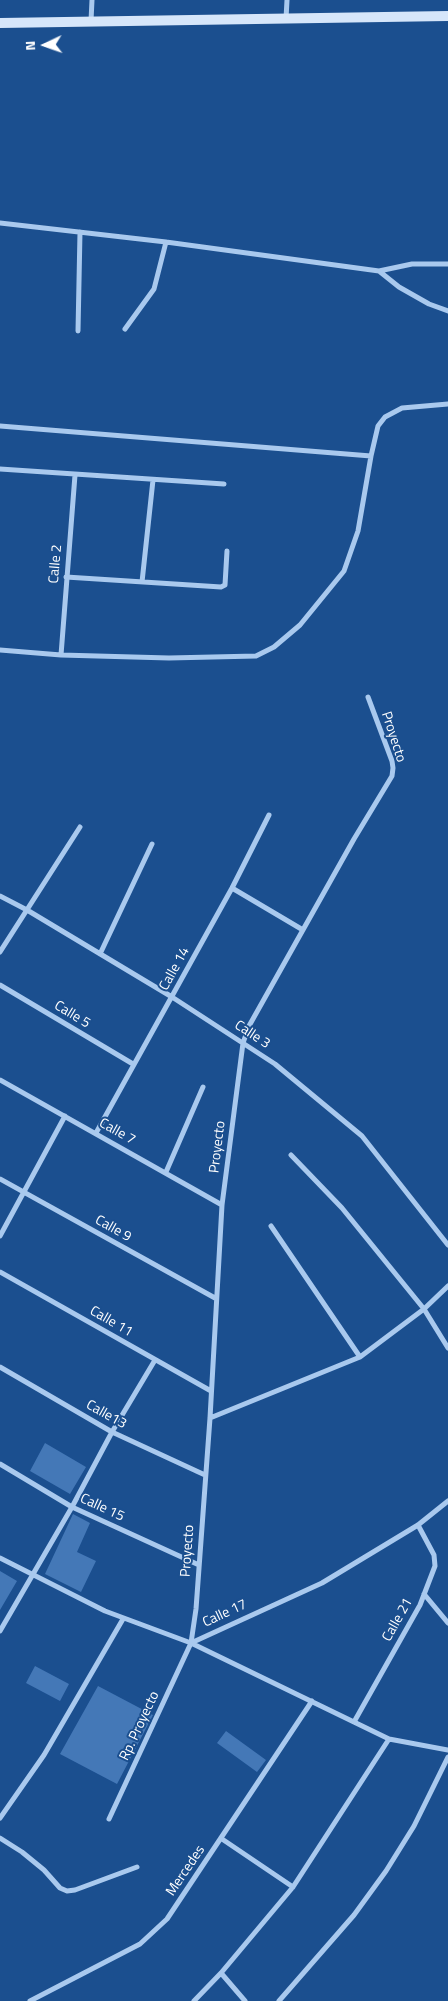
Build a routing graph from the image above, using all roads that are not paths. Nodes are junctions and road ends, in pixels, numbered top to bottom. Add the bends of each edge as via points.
1 (92, 0) edge
2 (287, 0) edge
3 (448, 16) edge
4 (286, 19) junction
5 (92, 21) junction
6 (0, 24) edge
7 (0, 223) edge
8 (80, 232) junction
9 (166, 242) junction
10 (448, 264) edge
11 (379, 271) junction
12 (448, 311) edge
13 (125, 329) dead end
14 (78, 331) dead end
15 (448, 404) edge
16 (0, 426) edge
17 (371, 456) junction
18 (0, 469) edge
19 (75, 475) junction
20 (153, 480) junction
21 (224, 484) dead end
22 (227, 551) dead end
23 (66, 577) junction
24 (142, 582) junction
25 (0, 650) edge
26 (61, 655) junction
27 (368, 697) dead end
28 (269, 815) dead end
29 (80, 827) dead end
30 (152, 844) dead end
31 (232, 888) junction
32 (0, 896) edge
33 (27, 910) junction
34 (302, 930) junction
35 (0, 952) edge
36 (100, 954) junction
37 (0, 985) edge
38 (172, 997) junction
39 (243, 1043) junction
40 (133, 1064) junction
41 (0, 1080) edge
42 (203, 1088) dead end
43 (65, 1116) junction
44 (96, 1132) junction
45 (291, 1155) dead end
46 (166, 1172) junction
47 (0, 1179) edge
48 (24, 1193) junction
49 (222, 1205) junction
50 (271, 1226) dead end
51 (0, 1236) edge
52 (448, 1245) edge
53 (0, 1272) edge
54 (448, 1286) edge
55 (215, 1298) junction
56 (424, 1309) junction
57 (448, 1348) edge
58 (360, 1357) junction
59 (155, 1360) junction
60 (0, 1367) edge
61 (211, 1391) junction
62 (210, 1418) junction
63 (112, 1432) junction
64 (0, 1464) edge
65 (205, 1476) junction
66 (448, 1501) edge
67 (72, 1507) junction
68 (418, 1525) junction
69 (0, 1558) edge
70 (198, 1565) junction
71 (32, 1575) junction
72 (424, 1594) junction
73 (123, 1619) junction
74 (448, 1623) edge
75 (0, 1631) edge
76 (191, 1643) junction
77 (312, 1701) junction
78 (354, 1722) junction
79 (389, 1740) junction
80 (448, 1750) edge
81 (448, 1757) edge
82 (0, 1818) edge
83 (109, 1819) dead end
84 (0, 1838) edge
85 (222, 1839) junction
86 (136, 1867) dead end
87 (293, 1887) junction
88 (221, 1973) junction
89 (30, 2001) edge
90 (194, 2001) edge
91 (245, 2001) edge
92 (279, 2001) edge

1 - 5 street
2 - 4 street
3 - 4 street
4 - 5 street
5 - 6 street
7 - 8 street
8 - 9 street
8 - 14 street
9 - 11 street
9 - 13 street via 154,289
10 - 11 street via 412,264
11 - 12 street via 399,287
15 - 17 street via 402,408 385,417 378,426
16 - 17 street
17 - 26 street via 358,531 344,570 300,625 274,648 256,656
18 - 19 street
19 - 20 street
19 - 23 street, Calle 2
20 - 21 street
20 - 24 street
22 - 24 street via 224,587
23 - 24 street
23 - 26 street, Calle 2
25 - 26 street
27 - 34 street, Proyecto via 392,761 392,776
28 - 31 street, Calle 14
29 - 33 street
30 - 36 street
31 - 34 street
31 - 38 street, Calle 14
32 - 33 street, Calle 3
33 - 35 street
33 - 36 street, Calle 3
34 - 39 street, Proyecto via 249,1026
36 - 38 street, Calle 3
37 - 40 street, Calle 5
38 - 39 street, Calle 3
38 - 40 street, Calle 14
39 - 49 street, Proyecto
39 - 52 street, Calle 3 via 275,1064 362,1136
40 - 44 street, Calle 14
41 - 43 street, Calle 7
42 - 46 street
43 - 44 street, Calle 7
43 - 48 street
44 - 46 street, Calle 7
45 - 56 street via 342,1208
46 - 49 street, Calle 7
47 - 48 street, Calle 9
48 - 51 street
48 - 55 street, Calle 9
49 - 55 street, Proyecto
50 - 58 street
53 - 59 street, Calle 11
54 - 56 street
55 - 61 street, Proyecto
56 - 57 street
56 - 58 street
58 - 62 street
59 - 61 street, Calle 11
59 - 63 street
60 - 63 street, Calle13
61 - 62 street, Proyecto
62 - 65 street, Proyecto
63 - 65 street, Calle13
63 - 67 street
64 - 67 street, Calle 15
65 - 70 street, Proyecto
66 - 68 street, Calle 17
67 - 70 street, Calle 15
67 - 71 street
68 - 72 street, Calle 21 via 436,1560
68 - 76 street, Calle 17 via 322,1583
69 - 71 street, Calle 17
70 - 76 street, Proyecto
71 - 73 street, Calle 17
71 - 75 street
72 - 74 street
72 - 78 street, Calle 21
73 - 76 street, Calle 17
73 - 82 street via 44,1755
76 - 77 street
76 - 83 street, Rp. Proyecto
77 - 78 street
77 - 85 street, Mercedes
78 - 79 street
79 - 80 street
79 - 87 street
81 - 92 street via 414,1826 386,1871 354,1915
84 - 86 street via 44,1870 60,1888 68,1891
85 - 87 street
85 - 89 street, Mercedes via 167,1919 140,1944
87 - 88 street
88 - 90 street
88 - 91 street

